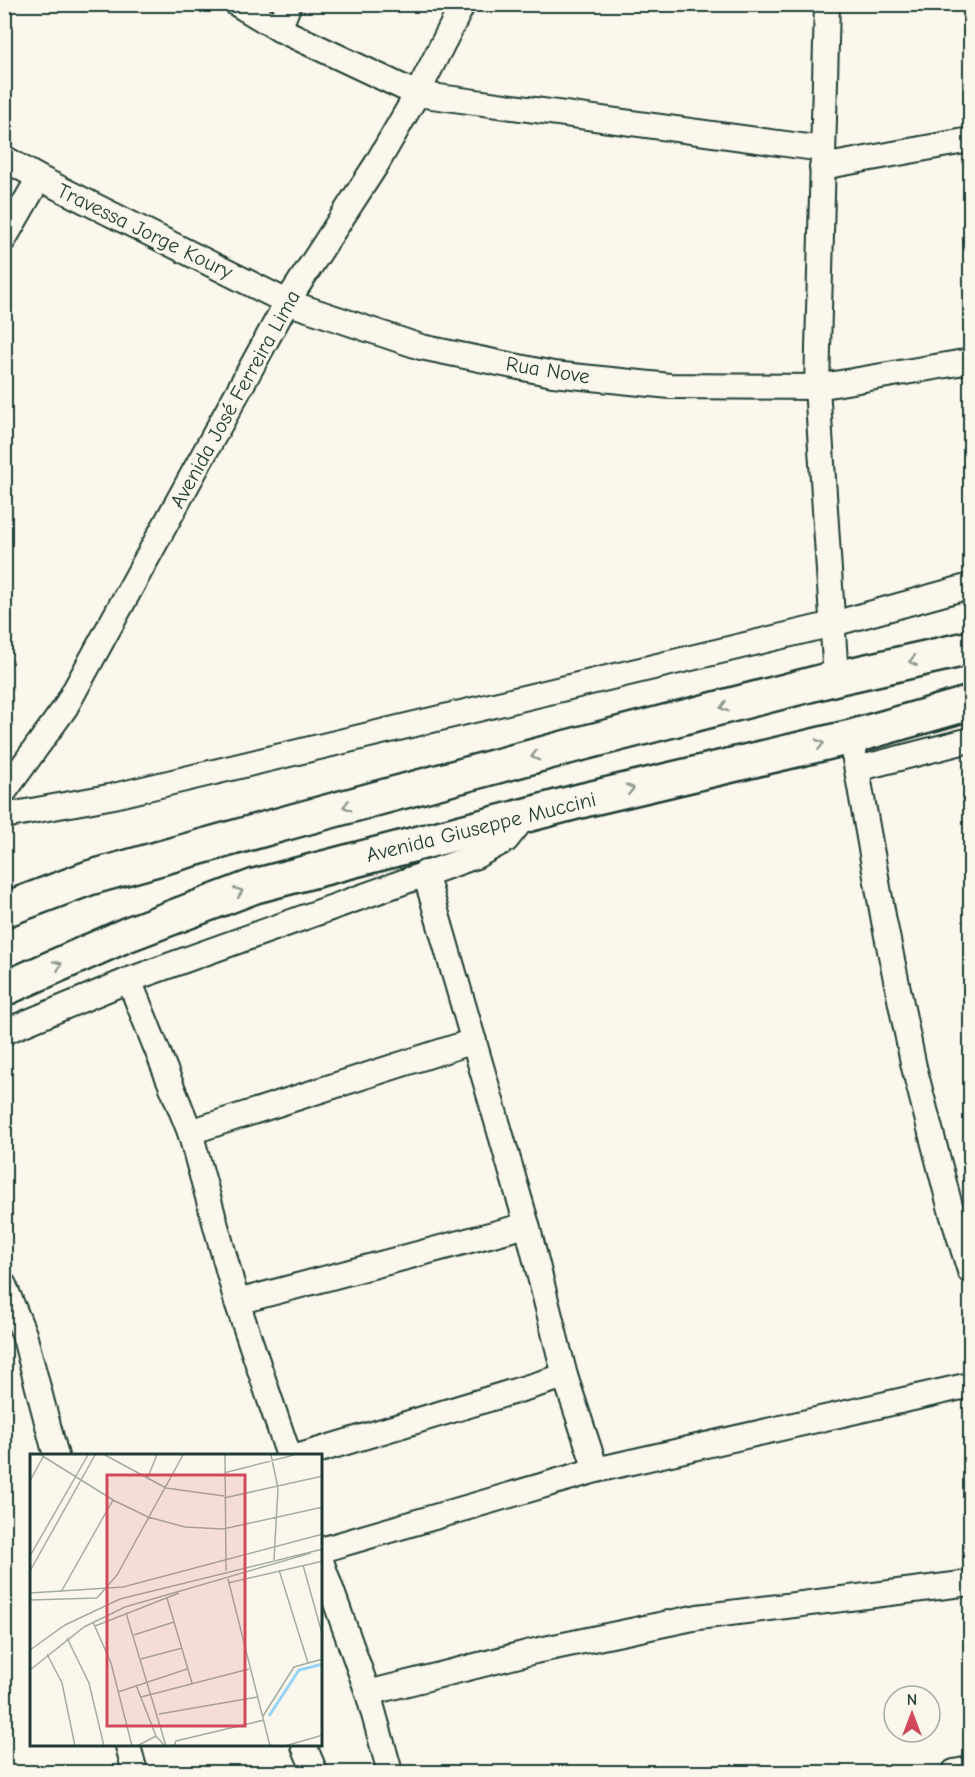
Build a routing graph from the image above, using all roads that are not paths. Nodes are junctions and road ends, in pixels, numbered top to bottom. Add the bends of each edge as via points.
1 (237, 4) edge
2 (289, 4) edge
3 (463, 4) edge
4 (827, 4) edge
5 (279, 29) junction
6 (417, 94) junction
7 (970, 140) edge
8 (4, 158) edge
9 (822, 158) junction
10 (39, 178) junction
11 (4, 239) edge
12 (288, 302) junction
13 (970, 361) edge
14 (817, 387) junction
15 (970, 586) edge
16 (833, 624) junction
17 (970, 648) edge
18 (836, 678) junction
19 (970, 703) edge
20 (851, 736) junction
21 (970, 740) edge
22 (857, 769) junction
23 (4, 792) edge
24 (526, 815) junction
25 (4, 816) edge
26 (425, 873) junction
27 (4, 910) edge
28 (129, 980) junction
29 (4, 989) edge
30 (4, 1032) edge
31 (474, 1041) junction
32 (190, 1132) junction
33 (527, 1225) junction
34 (970, 1271) edge
35 (4, 1285) edge
36 (237, 1302) junction
37 (565, 1376) junction
38 (970, 1385) edge
39 (56, 1454) edge
40 (288, 1454) edge
41 (307, 1454) edge
42 (596, 1470) junction
43 (322, 1550) edge
44 (322, 1564) edge
45 (970, 1583) edge
46 (368, 1693) junction
47 (128, 1747) edge
48 (304, 1747) edge
49 (970, 1769) edge
50 (135, 1773) edge
51 (315, 1773) edge
52 (390, 1773) edge
53 (954, 1773) edge

1 - 5 street
2 - 5 street
3 - 6 street, Avenida José Ferreira Lima
4 - 9 street
5 - 6 street
6 - 9 street
6 - 12 street, Avenida José Ferreira Lima
7 - 9 street
8 - 10 street, Travessa Jorge Koury
9 - 14 street
10 - 11 street
10 - 12 street, Travessa Jorge Koury
12 - 14 street, Rua Nove via 421,347 553,374 670,386
12 - 23 street, Avenida José Ferreira Lima via 65,708
13 - 14 street, Rua Nove
14 - 16 street
15 - 16 street
16 - 18 street
16 - 25 street via 114,796
17 -> 18 main road
18 -> 27 main road via 99,875
19 - 20 main road, Avenida Giuseppe Muccini
20 - 22 street
24 -> 20 main road, Avenida Giuseppe Muccini
21 - 22 street
22 - 34 street via 914,1067
24 - 26 street via 506,840 476,856
29 -> 24 main road, Avenida Giuseppe Muccini via 126,935 255,886
26 - 28 street
26 - 31 street
28 - 30 street
28 - 32 street
31 - 32 street
31 - 33 street
32 - 36 street
33 - 36 street
33 - 37 street
35 - 39 street via 24,1334
36 - 40 street
37 - 41 street
37 - 42 street
38 - 42 street
42 - 43 street
44 - 46 street
45 - 46 street via 698,1617 535,1651
46 - 52 street
47 - 50 street
48 - 51 street
49 - 53 street

